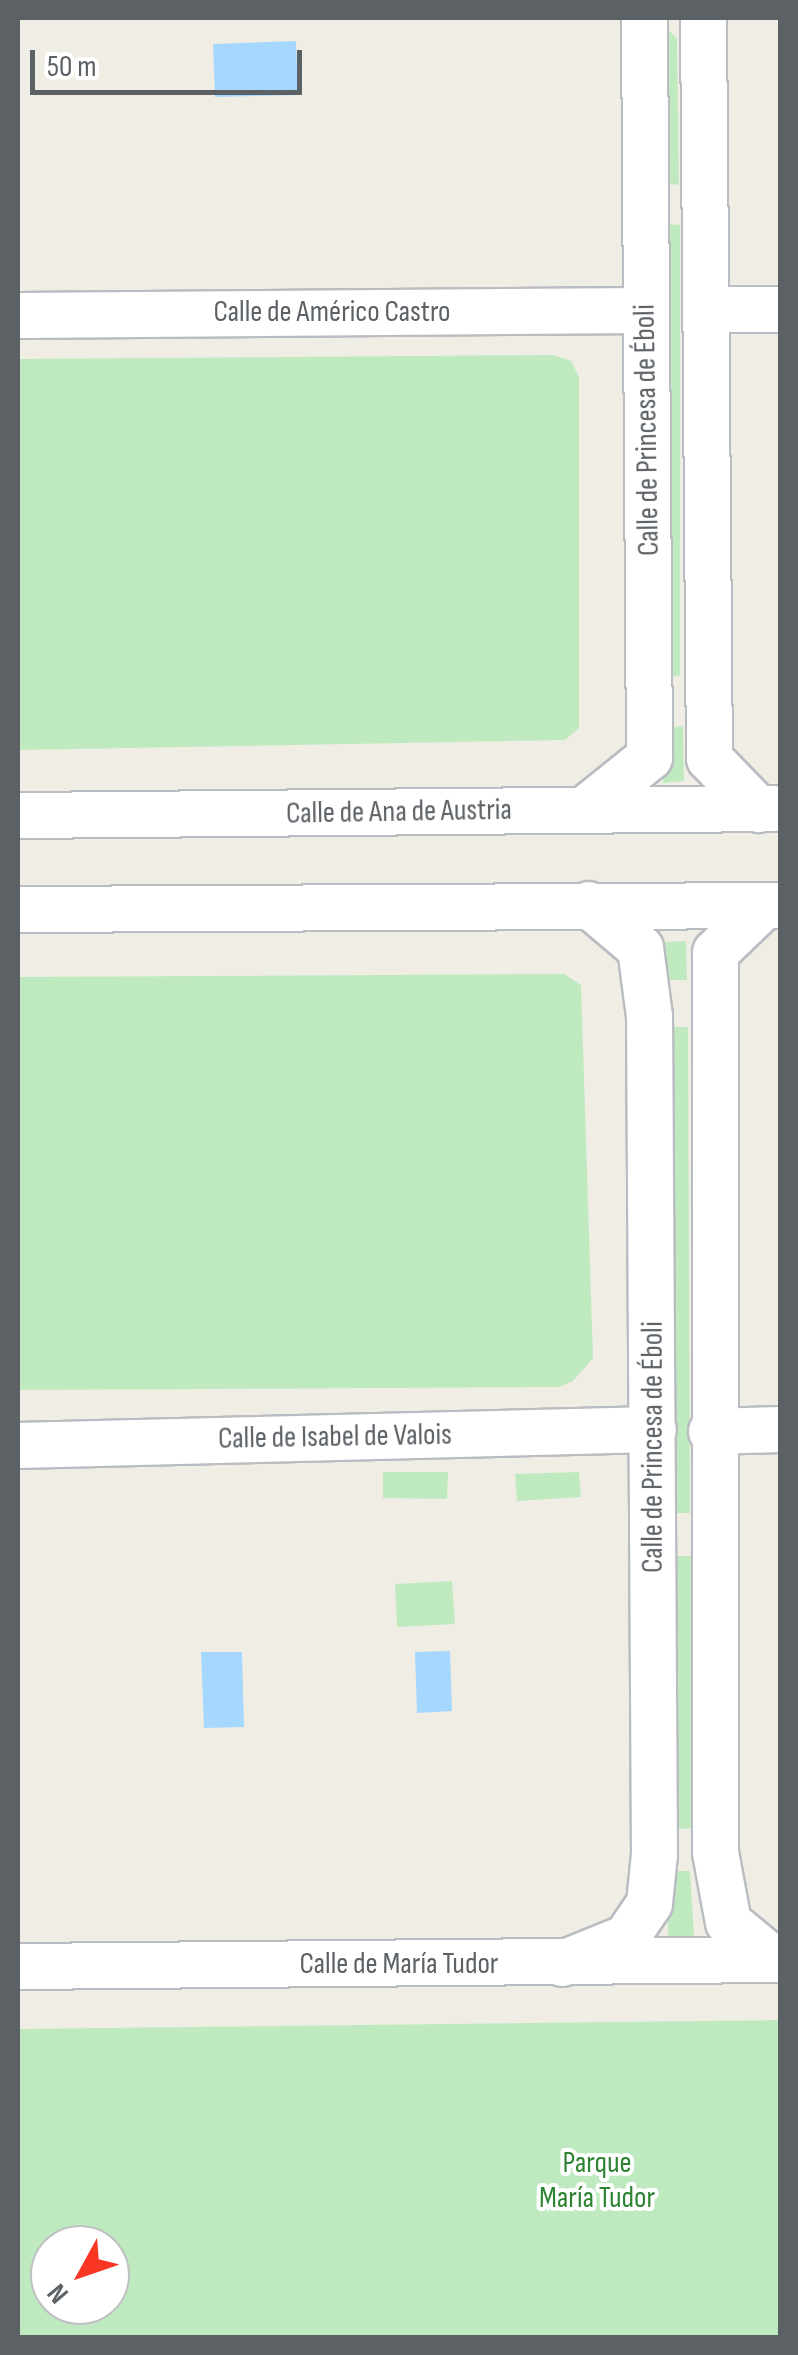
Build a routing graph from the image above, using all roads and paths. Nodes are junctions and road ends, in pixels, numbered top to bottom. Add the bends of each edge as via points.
1 (644, 18) edge
2 (702, 20) edge
3 (780, 308) edge
4 (705, 309) junction
5 (646, 310) junction
6 (18, 314) edge
7 (769, 808) edge
8 (583, 810) junction
9 (18, 815) edge
10 (588, 904) junction
11 (772, 906) edge
12 (18, 909) edge
13 (654, 1430) junction
14 (780, 1430) edge
15 (712, 1431) junction
16 (18, 1444) edge
17 (777, 1959) edge
18 (562, 1963) junction
19 (18, 1966) edge

1 - 5 street, Calle de Princesa de Éboli
2 - 4 street, Calle de Princesa de Éboli
3 - 4 street
4 - 7 street, Calle de Princesa de Éboli via 709,758
5 - 6 street, Calle de Américo Castro
5 - 8 street, Calle de Princesa de Éboli via 648,757
7 - 8 street, Calle de Ana de Austria
8 - 9 street, Calle de Ana de Austria
10 - 11 street
10 - 12 street
10 - 13 street, Calle de Princesa de Éboli via 640,948
11 - 15 street, Calle de Princesa de Éboli via 715,952
13 - 16 street, Calle de Isabel de Valois
13 - 18 street, Calle de Princesa de Éboli via 649,1903 626,1937
14 - 15 street
15 - 17 street, Calle de Princesa de Éboli via 720,1904 742,1939
17 - 18 street, Calle de María Tudor
18 - 19 street, Calle de María Tudor

